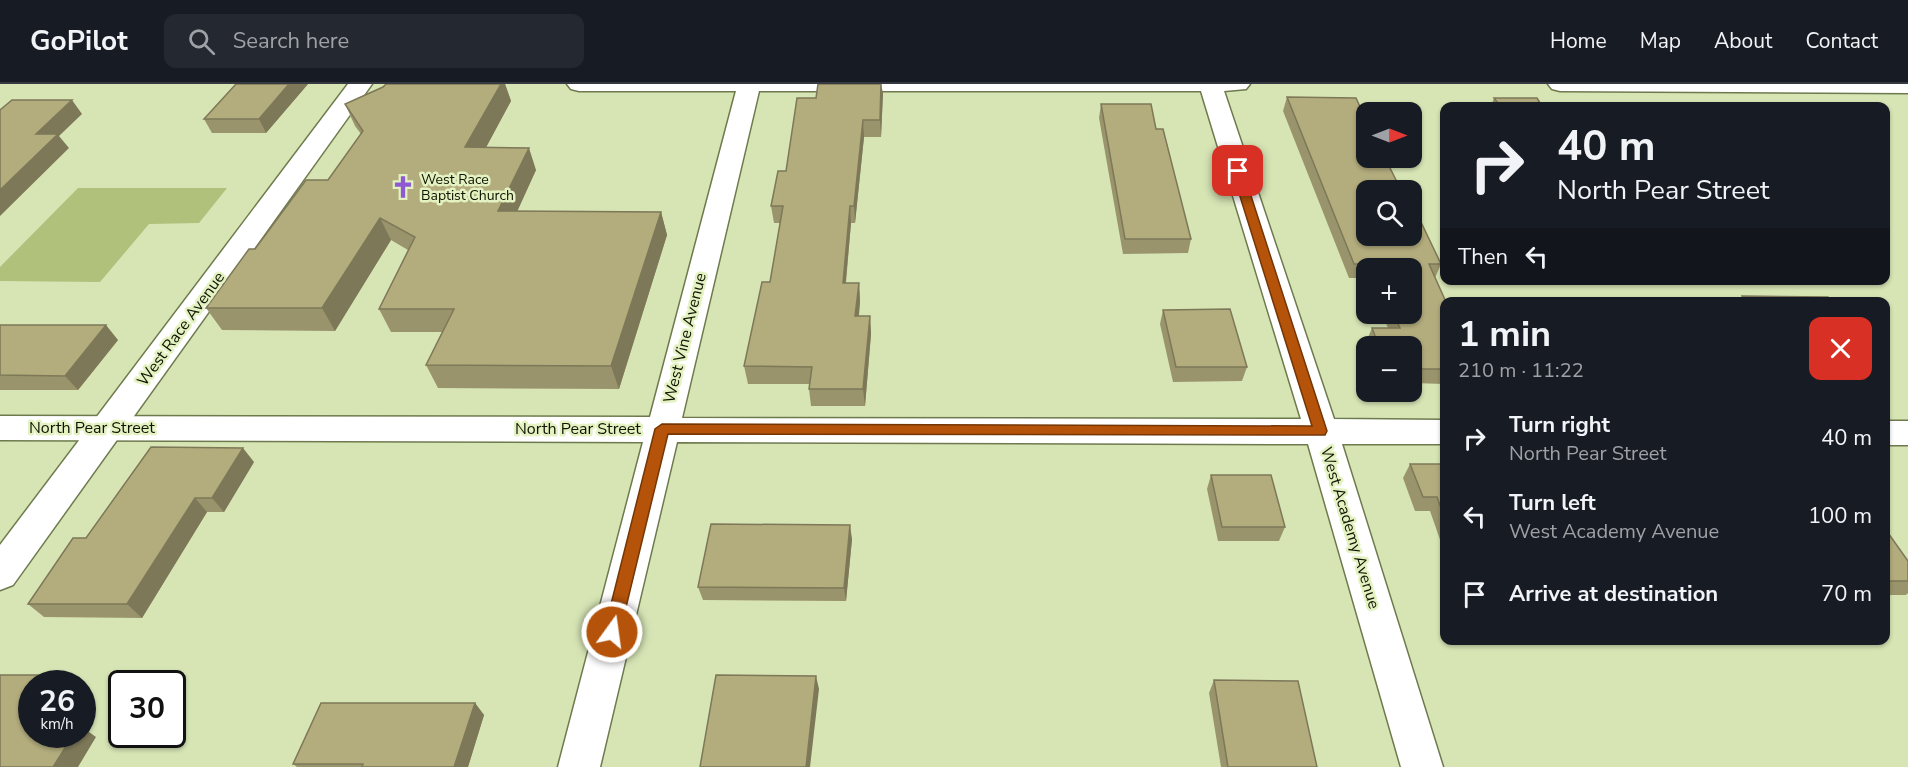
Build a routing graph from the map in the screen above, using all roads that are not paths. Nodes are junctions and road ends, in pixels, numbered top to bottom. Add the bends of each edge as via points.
1 (360, 84) edge
2 (579, 84) edge
3 (749, 84) edge
4 (1210, 84) edge
5 (1238, 84) edge
6 (1560, 84) edge
7 (1908, 86) edge
8 (0, 428) edge
9 (108, 428) junction
10 (662, 429) junction
11 (1320, 431) junction
12 (1440, 432) edge
13 (1890, 433) edge
14 (1908, 433) edge
15 (0, 574) edge
16 (579, 767) edge
17 (1422, 767) edge

1 - 9 street, West Race Avenue
2 - 3 street
3 - 4 street
3 - 10 street, West Vine Avenue
4 - 5 street
4 - 11 street, West Academy Avenue
6 - 7 street
8 - 9 street, North Pear Street
9 - 10 street, North Pear Street
9 - 15 street, West Race Avenue
10 - 11 street, North Pear Street
10 - 16 street, West Vine Avenue
11 - 12 street, North Pear Street
11 - 17 street, West Academy Avenue
13 - 14 street

